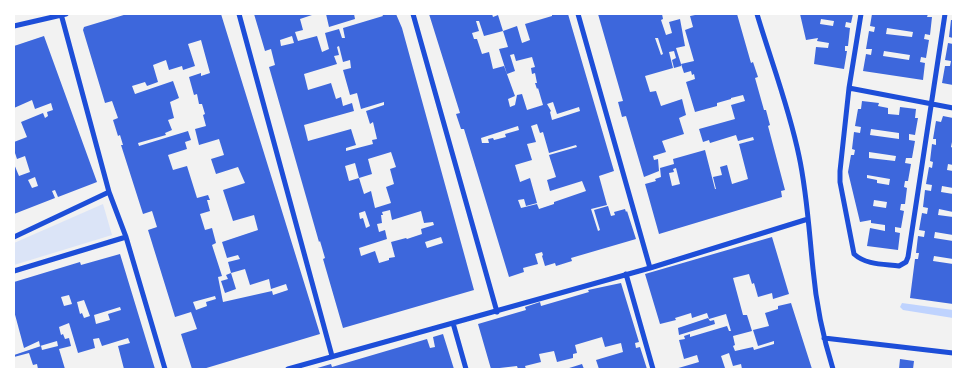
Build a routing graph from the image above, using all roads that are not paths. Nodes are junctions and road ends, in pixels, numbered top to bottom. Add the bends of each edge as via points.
1 (63, 14) edge
2 (239, 14) edge
3 (413, 14) edge
4 (578, 14) edge
5 (757, 14) edge
6 (861, 14) edge
7 (945, 14) edge
8 (14, 26) edge
9 (849, 88) junction
10 (930, 104) junction
11 (953, 108) edge
12 (109, 192) junction
13 (808, 219) junction
14 (14, 237) edge
15 (126, 237) junction
16 (650, 268) junction
17 (14, 271) edge
18 (626, 274) junction
19 (497, 312) junction
20 (453, 323) junction
21 (824, 338) junction
22 (953, 353) edge
23 (332, 356) junction
24 (302, 367) edge
25 (165, 369) edge
26 (288, 369) edge
27 (466, 369) edge
28 (653, 369) edge
29 (833, 369) edge

1 - 8 street
1 - 12 street
2 - 23 street
3 - 19 street
4 - 16 street
5 - 13 street via 797,147
6 - 9 street
7 - 10 street
9 - 10 street
9 - 10 street via 840,182 854,254 867,262 900,266 908,257
10 - 11 street
12 - 14 street
12 - 15 street
13 - 16 street
13 - 21 street
15 - 17 street
15 - 25 street
16 - 18 street
18 - 19 street
18 - 28 street
19 - 20 street
20 - 23 street
20 - 27 street
21 - 22 street
21 - 29 street
23 - 24 street
24 - 26 street

